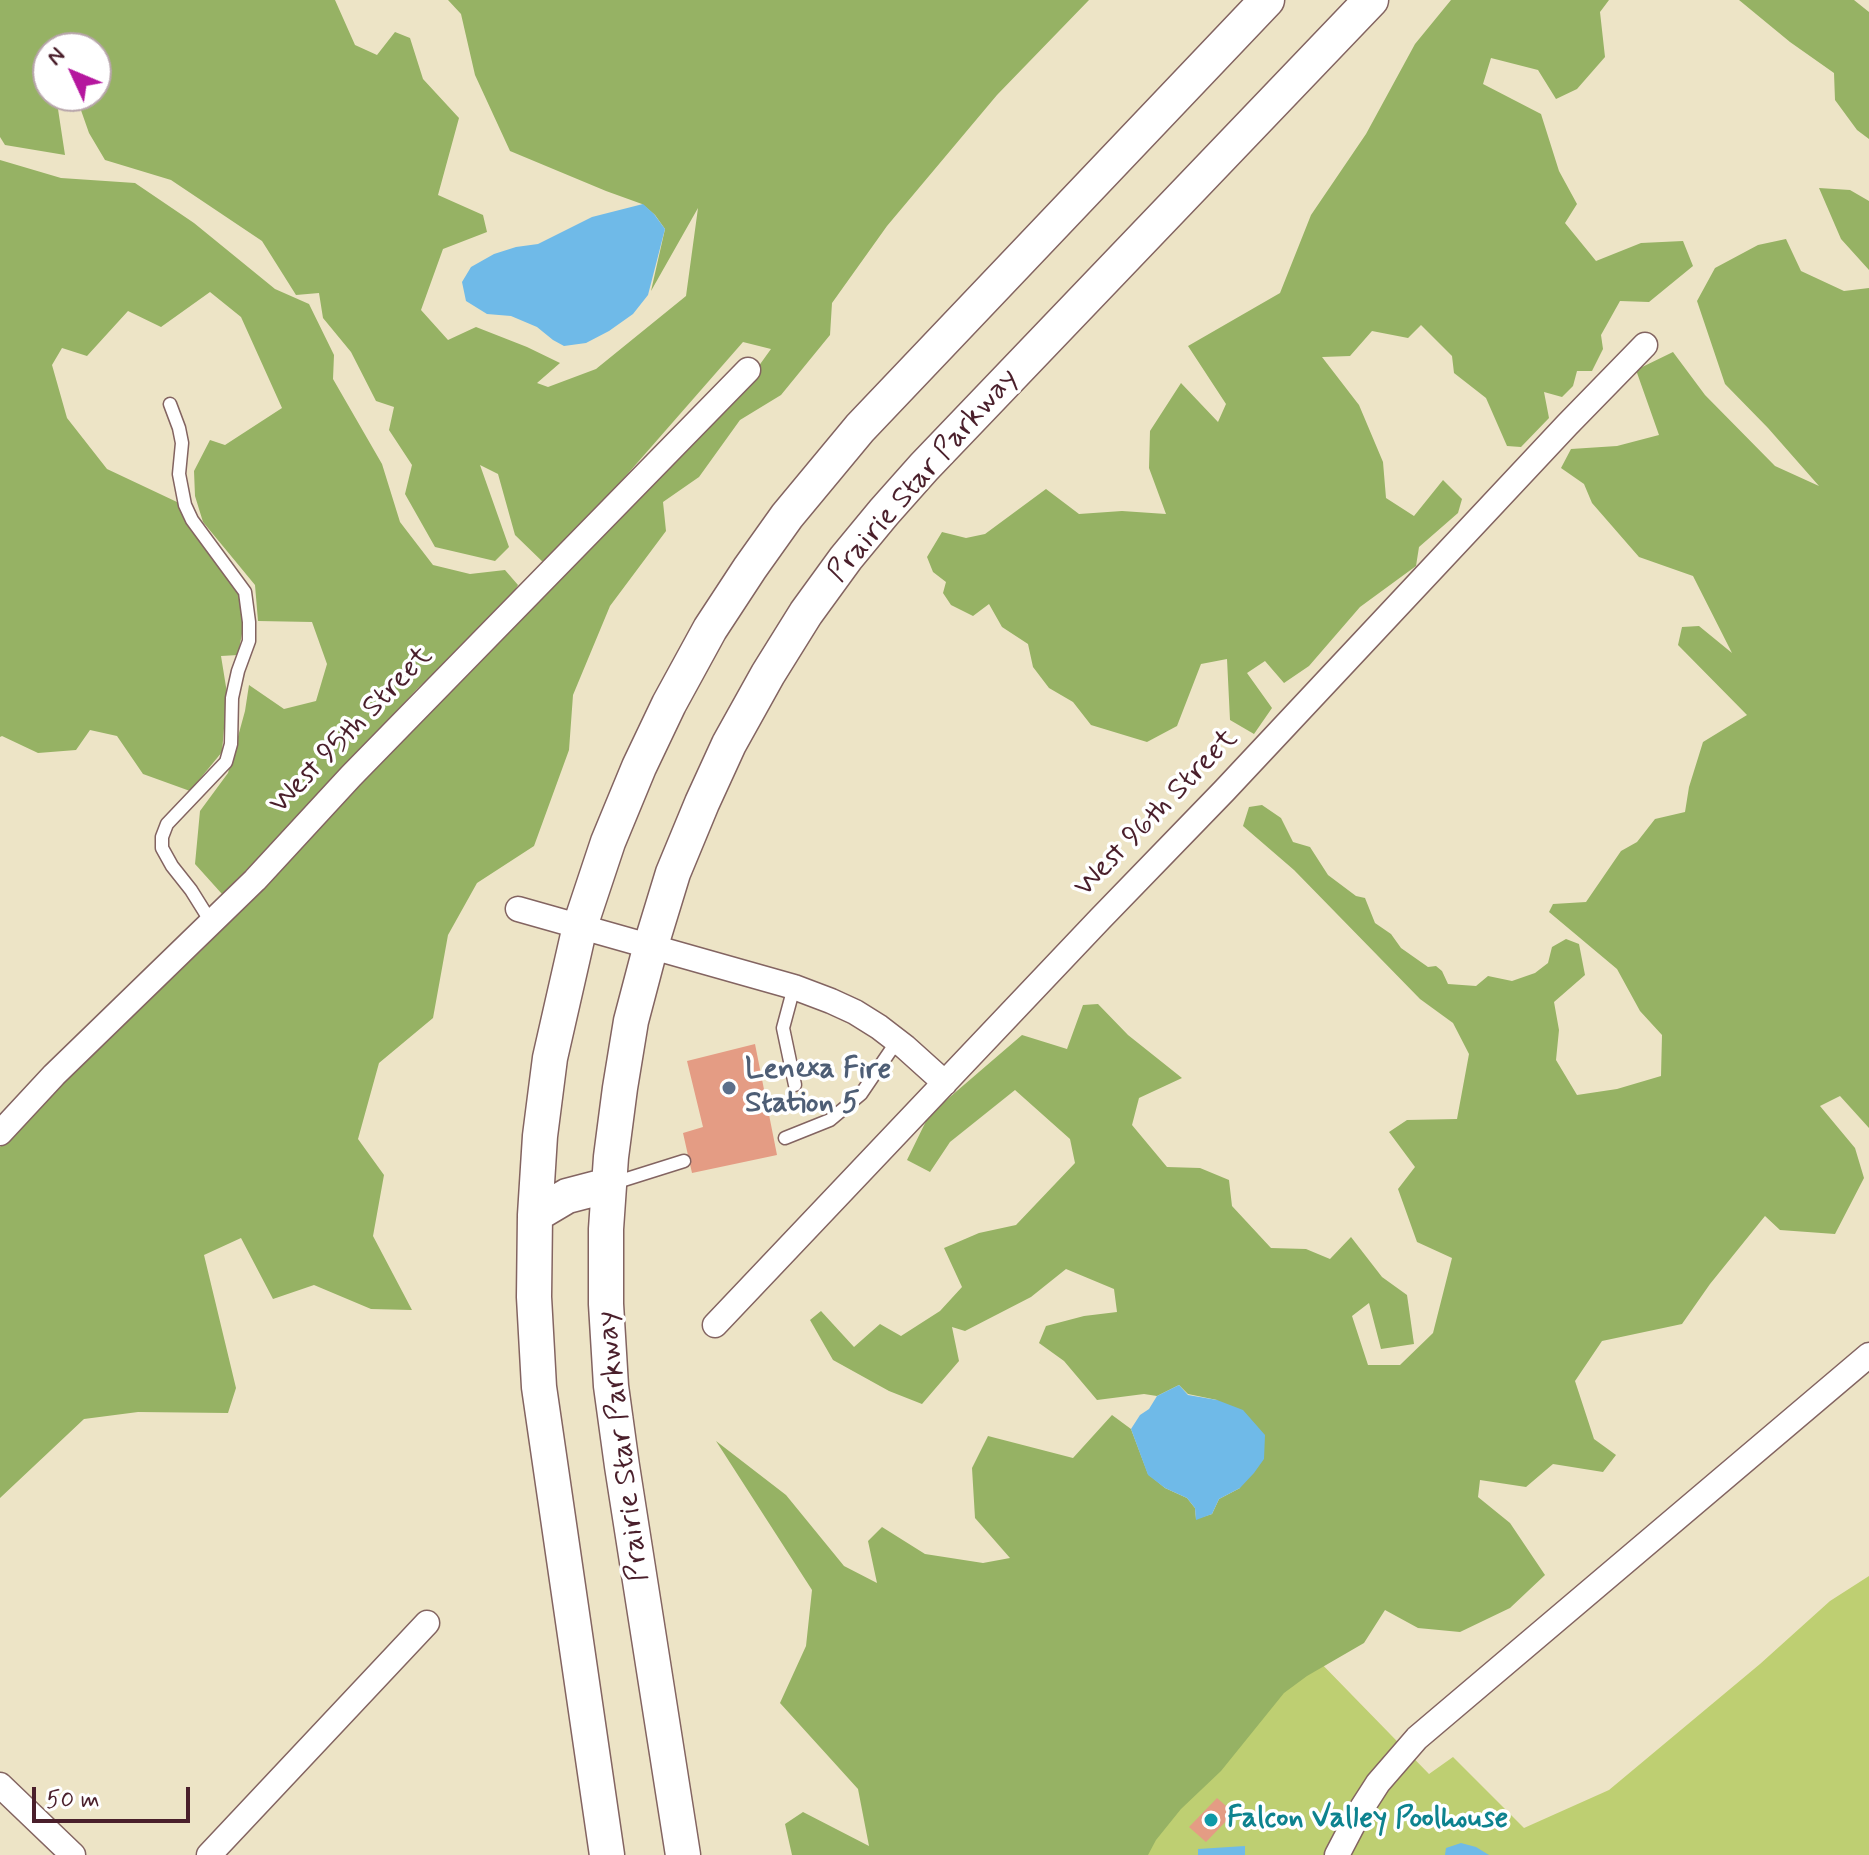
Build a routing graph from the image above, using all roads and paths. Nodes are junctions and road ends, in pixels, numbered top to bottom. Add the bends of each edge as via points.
1 (1267, 0) edge
2 (1371, 0) edge
3 (1645, 345) dead end
4 (748, 370) dead end
5 (170, 404) dead end
6 (518, 909) dead end
7 (211, 922) junction
8 (580, 926) junction
9 (651, 945) junction
10 (794, 987) junction
11 (897, 1041) junction
12 (945, 1083) junction
13 (795, 1085) dead end
14 (0, 1133) edge
15 (785, 1138) dead end
16 (684, 1161) dead end
17 (609, 1185) junction
18 (535, 1215) junction
19 (715, 1325) dead end
20 (1869, 1355) edge
21 (427, 1623) dead end
22 (0, 1785) edge
23 (73, 1855) edge
24 (209, 1855) edge
25 (607, 1855) edge
26 (683, 1855) edge
27 (1337, 1855) edge

1 - 8 main road via 860,428 787,516 710,629 669,704 608,842
2 - 9 main road, Prairie Star Parkway via 924,467 846,558 798,625 729,744 673,873
3 - 12 street, West 96th Street
4 - 7 street, West 95th Street
5 - 7 lane via 182,443 179,474 185,505 245,592 249,622 249,641 232,698 226,762 167,824 162,837 172,866
6 - 8 street
7 - 14 street, West 95th Street
8 - 9 street
8 - 18 main road via 550,1058
9 - 10 street
9 - 17 main road, Prairie Star Parkway via 631,1021
10 - 11 street via 855,1012
10 - 13 lane via 783,1028
11 - 12 street
11 - 15 lane via 861,1094 830,1120
12 - 19 street, West 96th Street
16 - 17 lane
17 - 18 main road via 567,1196
17 - 26 main road, Prairie Star Parkway via 606,1304 611,1386
18 - 25 main road via 539,1387
20 - 27 street via 1417,1738 1378,1783
21 - 24 street
22 - 23 street

